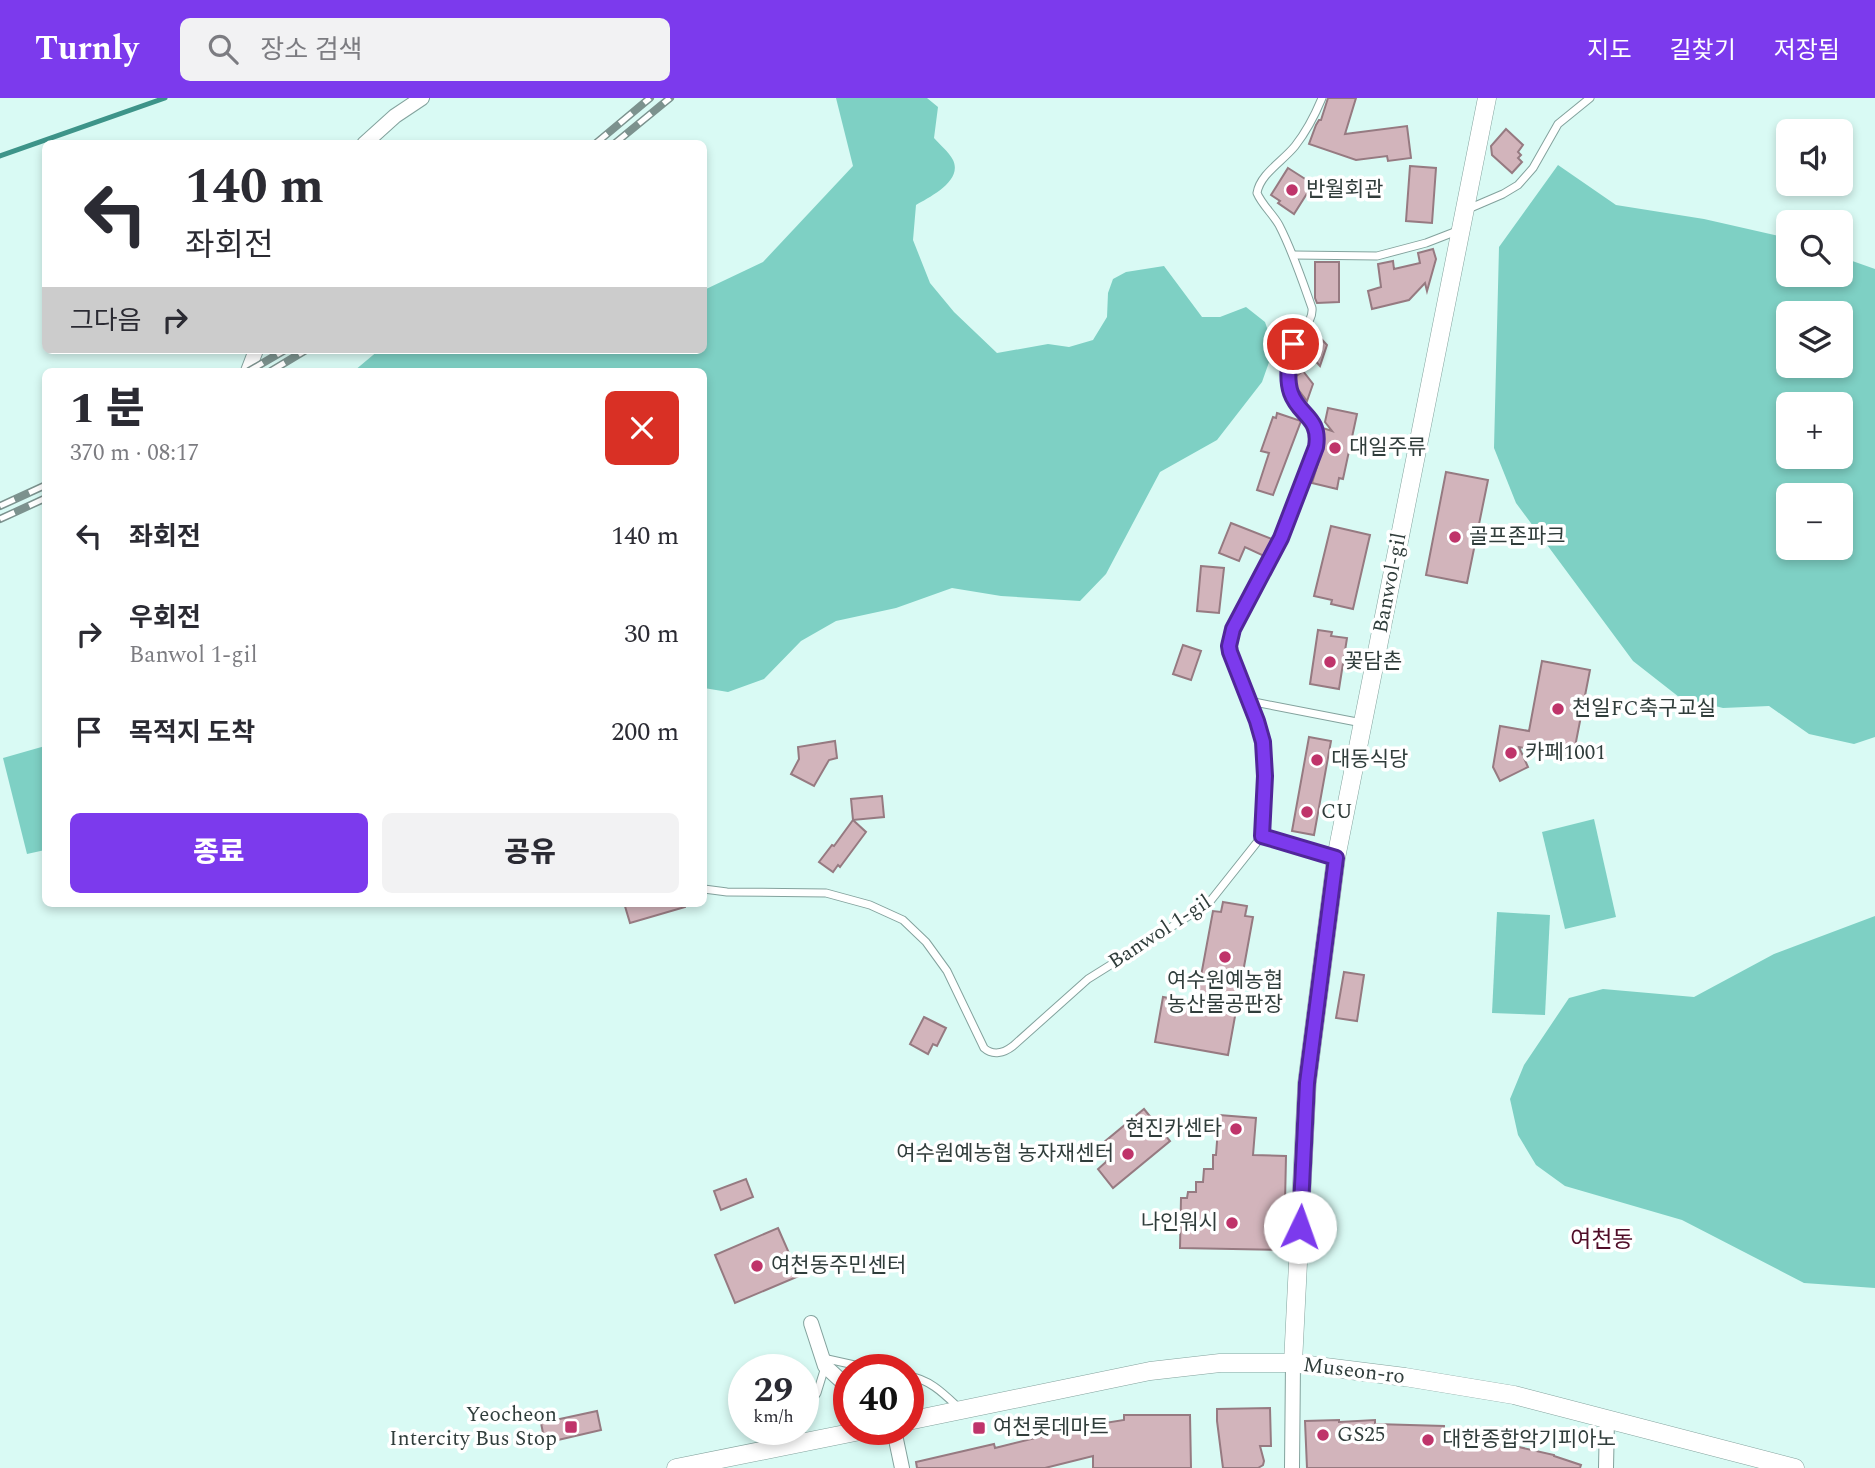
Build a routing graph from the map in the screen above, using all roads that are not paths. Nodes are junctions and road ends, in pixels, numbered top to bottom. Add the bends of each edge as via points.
1 (422, 98) edge
2 (1322, 98) edge
3 (1487, 98) edge
4 (1590, 98) edge
5 (368, 140) edge
6 (1464, 211) junction
7 (1461, 229) junction
8 (1294, 255) junction
9 (1249, 701) junction
10 (1362, 723) junction
11 (1262, 836) junction
12 (1336, 858) junction
13 (707, 889) edge
14 (811, 1323) dead end
15 (824, 1362) junction
16 (833, 1363) edge
17 (1293, 1363) junction
18 (833, 1371) edge
19 (924, 1382) edge
20 (819, 1384) edge
21 (961, 1410) junction
22 (924, 1418) edge
23 (1607, 1419) junction
24 (833, 1436) edge
25 (767, 1445) edge
26 (897, 1445) edge
27 (760, 1451) junction
28 (676, 1468) edge
29 (902, 1468) edge
30 (1292, 1468) edge
31 (1606, 1468) edge
32 (1795, 1468) edge

1 - 5 street
2 - 8 lane via 1295,146 1257,193
3 - 6 street, Banwol-gil
4 - 6 lane via 1558,124 1518,185
6 - 7 street, Banwol-gil
7 - 8 lane via 1377,256
7 - 10 street, Banwol-gil
8 - 9 lane via 1313,315 1293,344 1290,385 1317,438 1281,538 1230,640 1230,652
9 - 10 lane
9 - 11 lane via 1263,742
10 - 12 street, Banwol-gil
11 - 12 lane
11 - 13 lane, Banwol 1-gil via 1208,904 1088,979 1007,1051 998,1053 984,1048 947,971 903,920 870,905 826,894
12 - 17 street, Banwol-gil via 1307,1083
14 - 15 street
15 - 16 lane
15 - 18 street
15 - 20 lane
17 - 21 street, Museon-ro via 1220,1363 1150,1371
17 - 23 street, Museon-ro via 1514,1395
17 - 30 street
19 - 21 lane
21 - 22 street, Museon-ro
23 - 31 street
23 - 32 street, Museon-ro
24 - 27 street
25 - 27 lane
26 - 29 street
27 - 28 street

